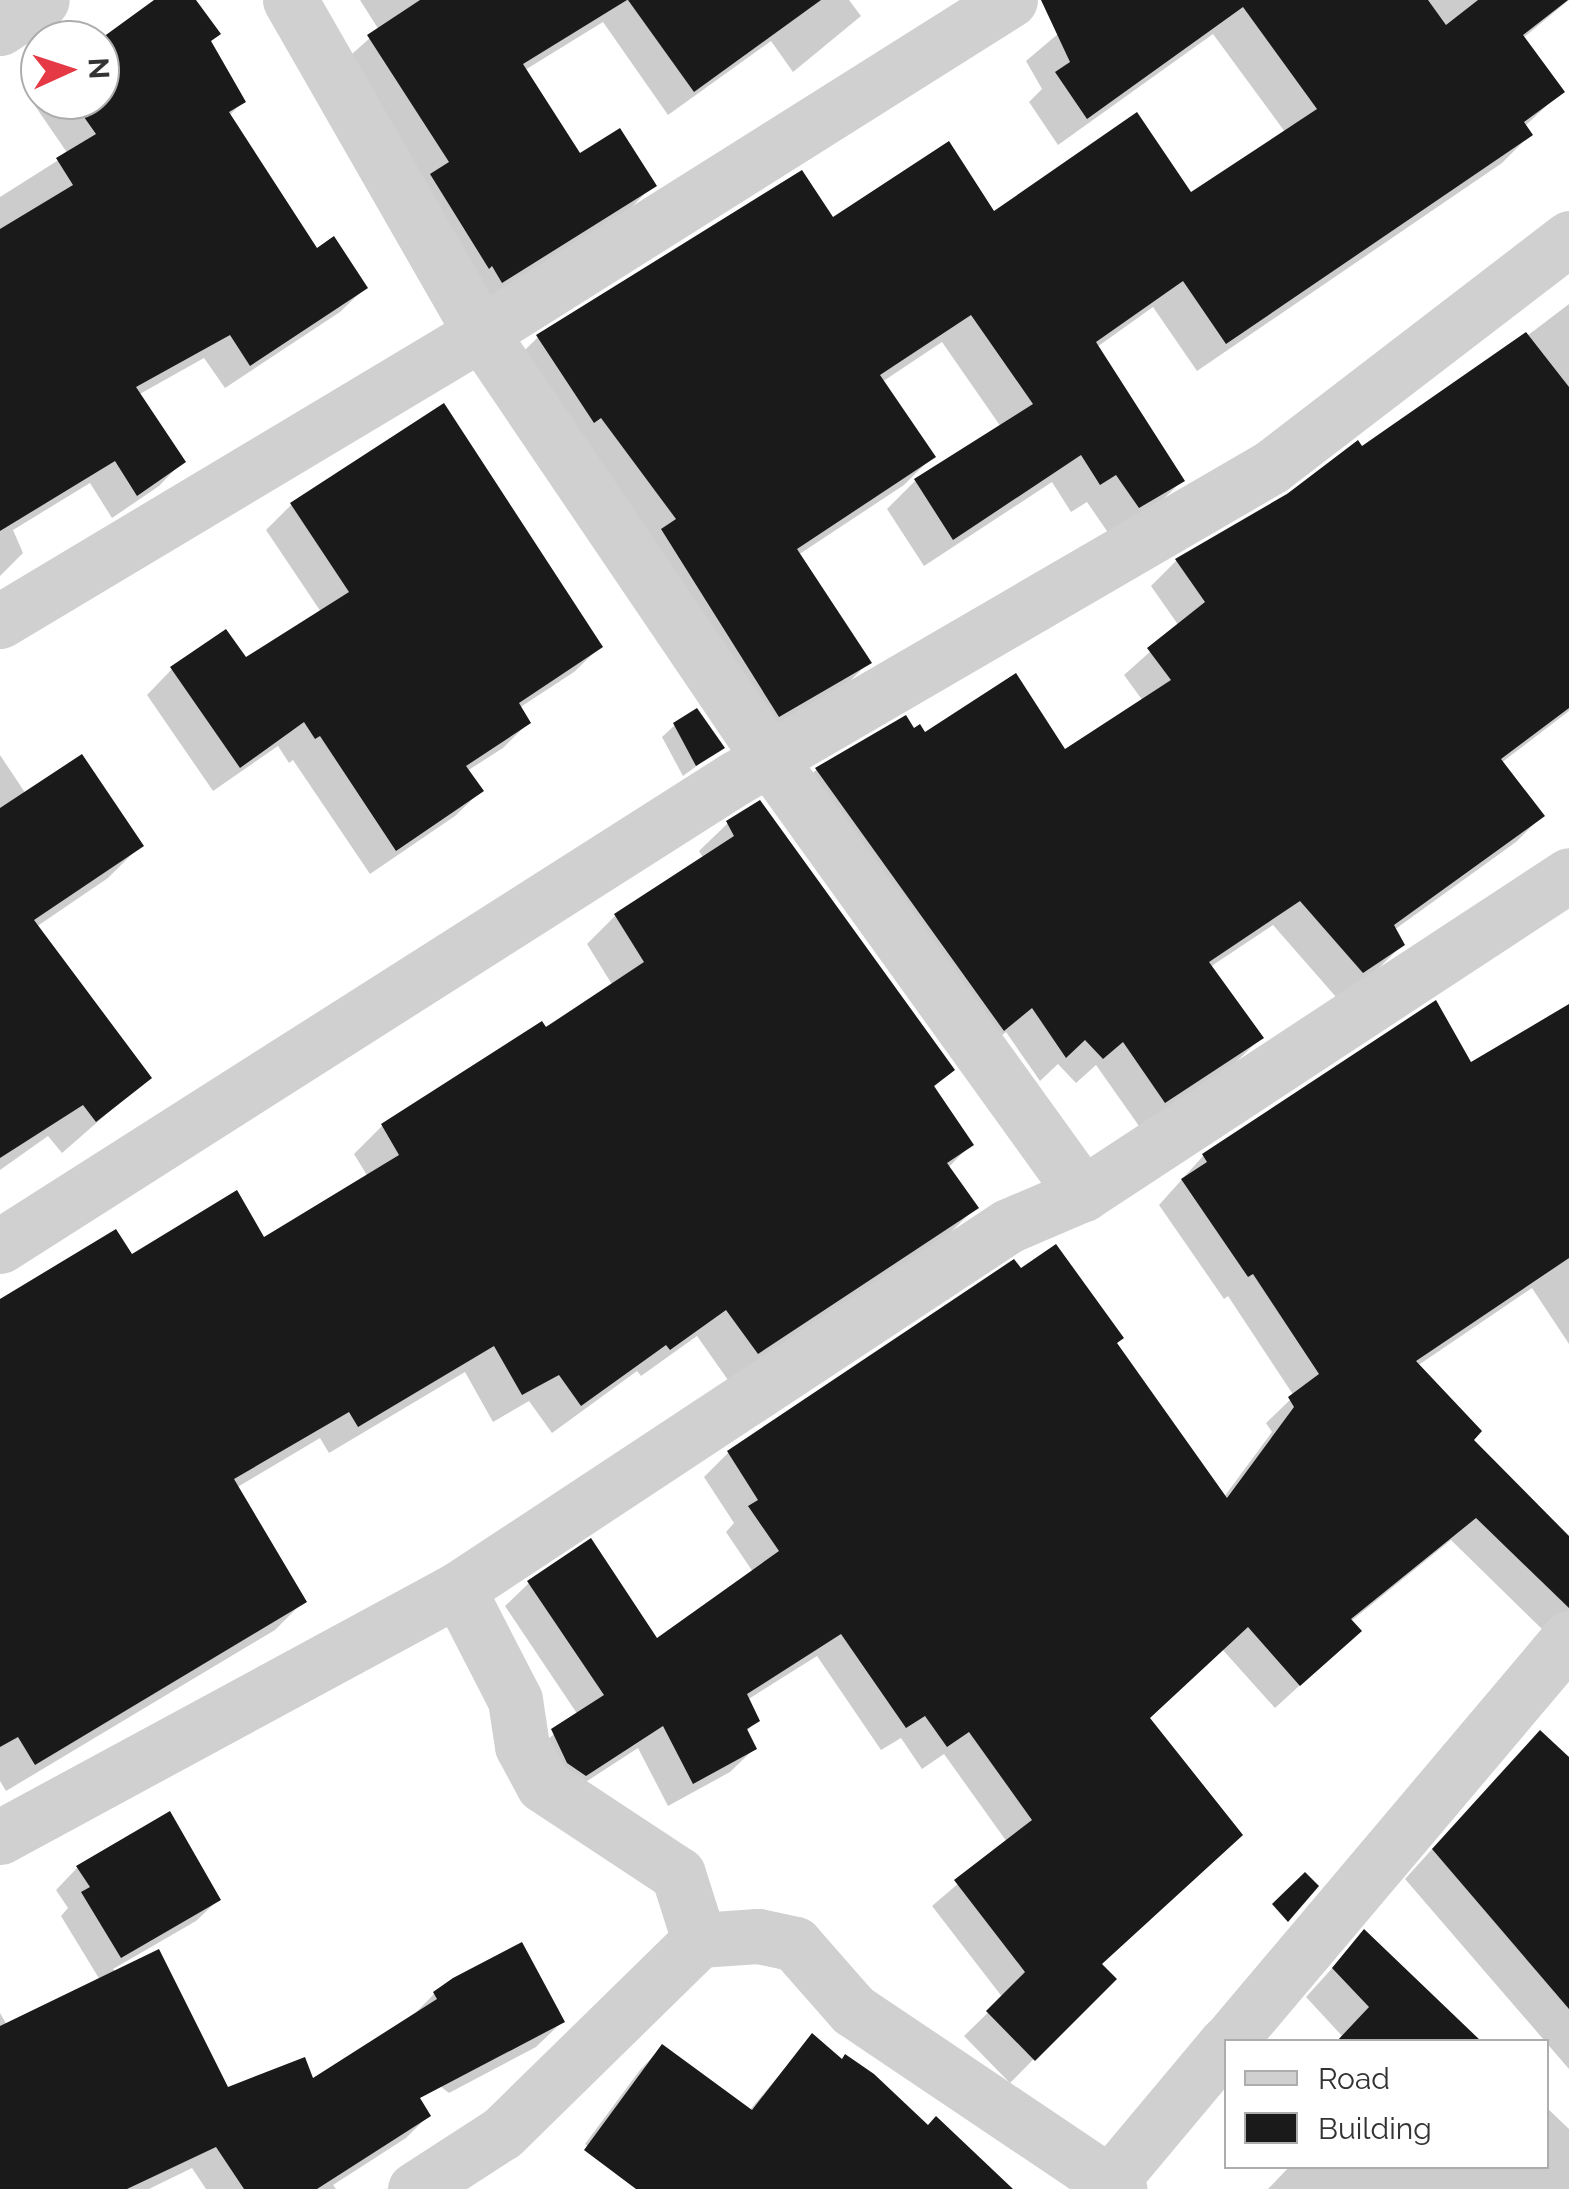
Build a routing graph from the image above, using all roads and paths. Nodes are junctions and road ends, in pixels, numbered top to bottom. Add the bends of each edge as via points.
1 (42, 0) edge
2 (290, 0) edge
3 (1010, 0) edge
4 (0, 28) edge
5 (1569, 238) edge
6 (481, 333) junction
7 (0, 621) edge
8 (770, 761) junction
9 (1569, 875) edge
10 (1083, 1194) junction
11 (0, 1246) edge
12 (458, 1589) junction
13 (1569, 1638) edge
14 (0, 1838) edge
15 (699, 1940) junction
16 (1230, 2039) edge
17 (1224, 2046) edge
18 (1111, 2186) edge
19 (415, 2189) edge

1 - 4 street
2 - 6 street
3 - 6 street
5 - 8 street via 1272,467
6 - 7 street
6 - 8 street
8 - 10 street
8 - 11 street
9 - 10 street
10 - 12 street via 1008,1226
12 - 14 street
12 - 15 street via 515,1700 522,1746 543,1785 678,1874
13 - 16 street
15 - 18 street via 758,1936 795,1944 854,2010
15 - 19 street via 502,2133
17 - 18 street

